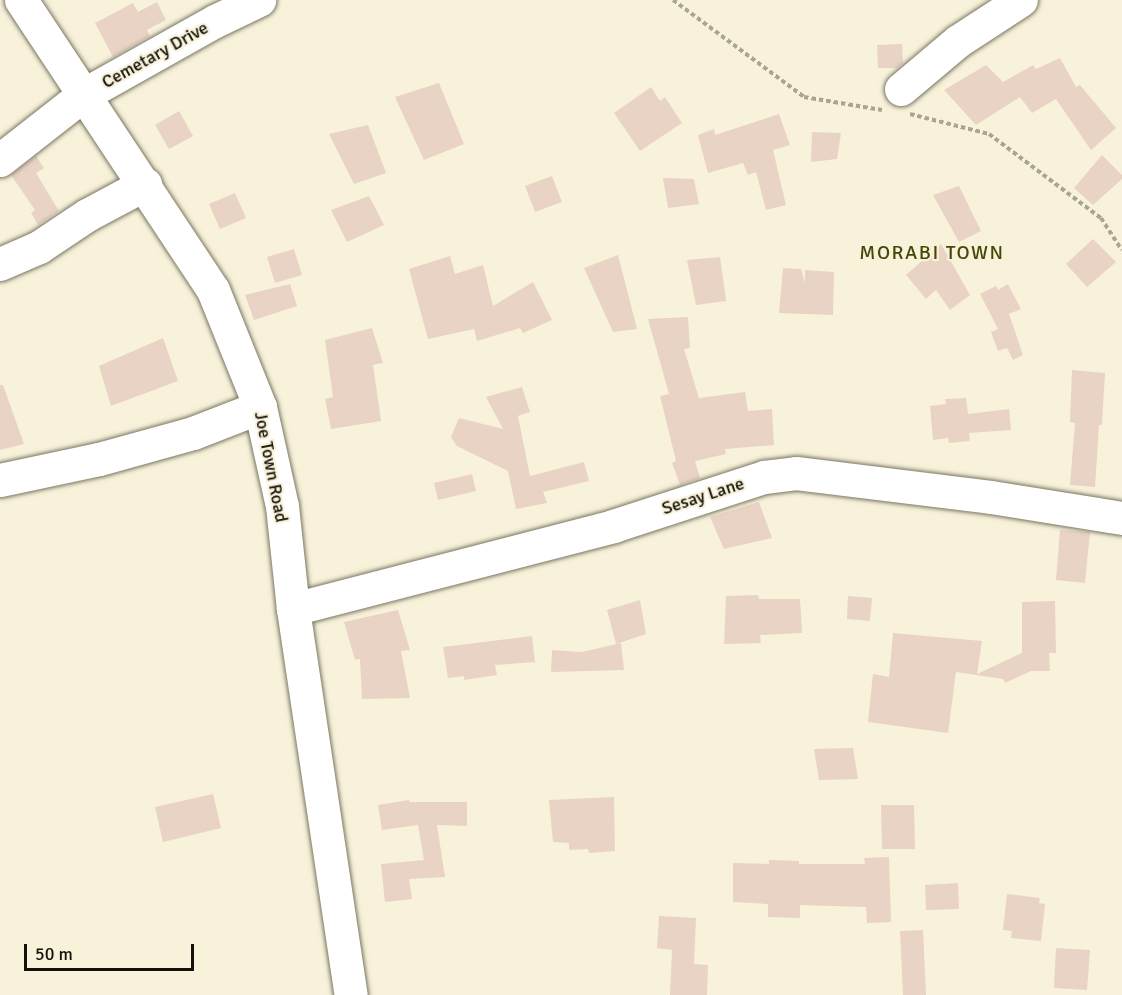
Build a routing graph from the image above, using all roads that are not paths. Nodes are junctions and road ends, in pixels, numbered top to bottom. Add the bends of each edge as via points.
1 (21, 0) edge
2 (260, 0) edge
3 (1021, 0) edge
4 (901, 89) dead end
5 (83, 95) junction
6 (0, 160) edge
7 (145, 184) junction
8 (0, 264) edge
9 (260, 407) junction
10 (0, 480) edge
11 (1122, 518) edge
12 (293, 609) junction
13 (351, 995) edge

1 - 5 street, Joe Town Road
2 - 5 street, Cemetary Drive
3 - 4 street via 958,41
5 - 6 street, Cemetary Drive
5 - 7 street, Joe Town Road
7 - 8 street via 39,247
7 - 9 street, Joe Town Road via 213,290
9 - 10 street via 193,433 99,459
9 - 12 street, Joe Town Road via 282,506
11 - 12 street, Sesay Lane via 796,473 764,477 613,526
12 - 13 street, Joe Town Road

